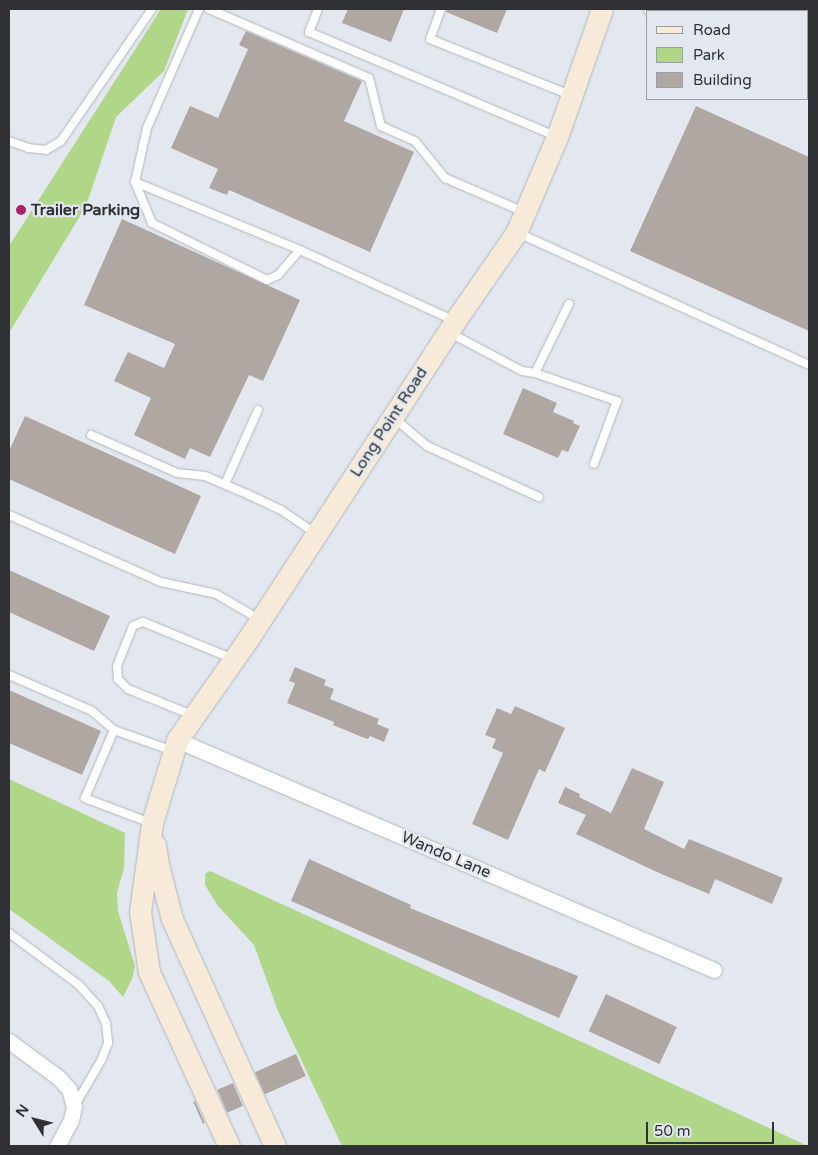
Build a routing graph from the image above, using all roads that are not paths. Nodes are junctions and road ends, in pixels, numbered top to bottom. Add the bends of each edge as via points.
1 (152, 9) edge
2 (199, 9) edge
3 (210, 9) edge
4 (318, 9) edge
5 (441, 9) edge
6 (602, 9) edge
7 (572, 96) junction
8 (557, 137) junction
9 (9, 141) edge
10 (135, 182) junction
11 (525, 213) junction
12 (516, 233) junction
13 (300, 250) junction
14 (569, 304) dead end
15 (452, 327) junction
16 (809, 365) edge
17 (535, 373) junction
18 (258, 410) dead end
19 (393, 417) junction
20 (91, 435) dead end
21 (594, 464) dead end
22 (225, 484) junction
23 (539, 497) dead end
24 (9, 516) edge
25 (316, 534) junction
26 (261, 620) junction
27 (234, 659) junction
28 (9, 675) edge
29 (194, 716) junction
30 (114, 730) junction
31 (176, 746) junction
32 (152, 823) junction
33 (9, 933) edge
34 (714, 970) dead end
35 (9, 1041) edge
36 (74, 1106) junction
37 (57, 1146) edge
38 (229, 1146) edge
39 (275, 1146) edge

1 - 9 lane via 61,141 46,150
2 - 10 lane via 147,128
3 - 11 lane via 369,78 381,126 415,141 445,178
4 - 8 lane via 309,32
5 - 7 lane via 430,39
6 - 7 main road, Long Point Road
7 - 8 main road, Long Point Road
8 - 11 main road, Long Point Road
10 - 13 lane
10 - 13 lane via 152,223 267,280 278,274
11 - 12 main road, Long Point Road
12 - 15 main road, Long Point Road
12 - 16 lane
13 - 15 lane
14 - 17 lane
15 - 17 lane via 522,371
15 - 19 main road, Long Point Road
17 - 21 lane via 617,401
18 - 22 lane
19 - 23 lane via 427,446
19 - 25 main road, Long Point Road
20 - 22 lane via 177,473 206,476
22 - 25 lane via 281,510
24 - 26 lane via 161,582 216,594
25 - 26 main road, Long Point Road
26 - 27 main road, Long Point Road
27 - 29 main road, Long Point Road
27 - 29 lane via 143,622 133,626 116,666 118,679 128,688
28 - 30 lane via 92,711
29 - 31 main road, Long Point Road
30 - 31 lane
30 - 32 lane via 85,798
31 - 32 main road, Long Point Road
31 - 34 street, Wando Lane
32 - 38 main road, Long Point Road via 140,912 149,972
32 - 39 main road via 159,869 172,919
33 - 36 lane via 79,985 98,1006 106,1023 108,1043 102,1059
35 - 36 street via 59,1078 69,1089
36 - 37 street via 71,1120

